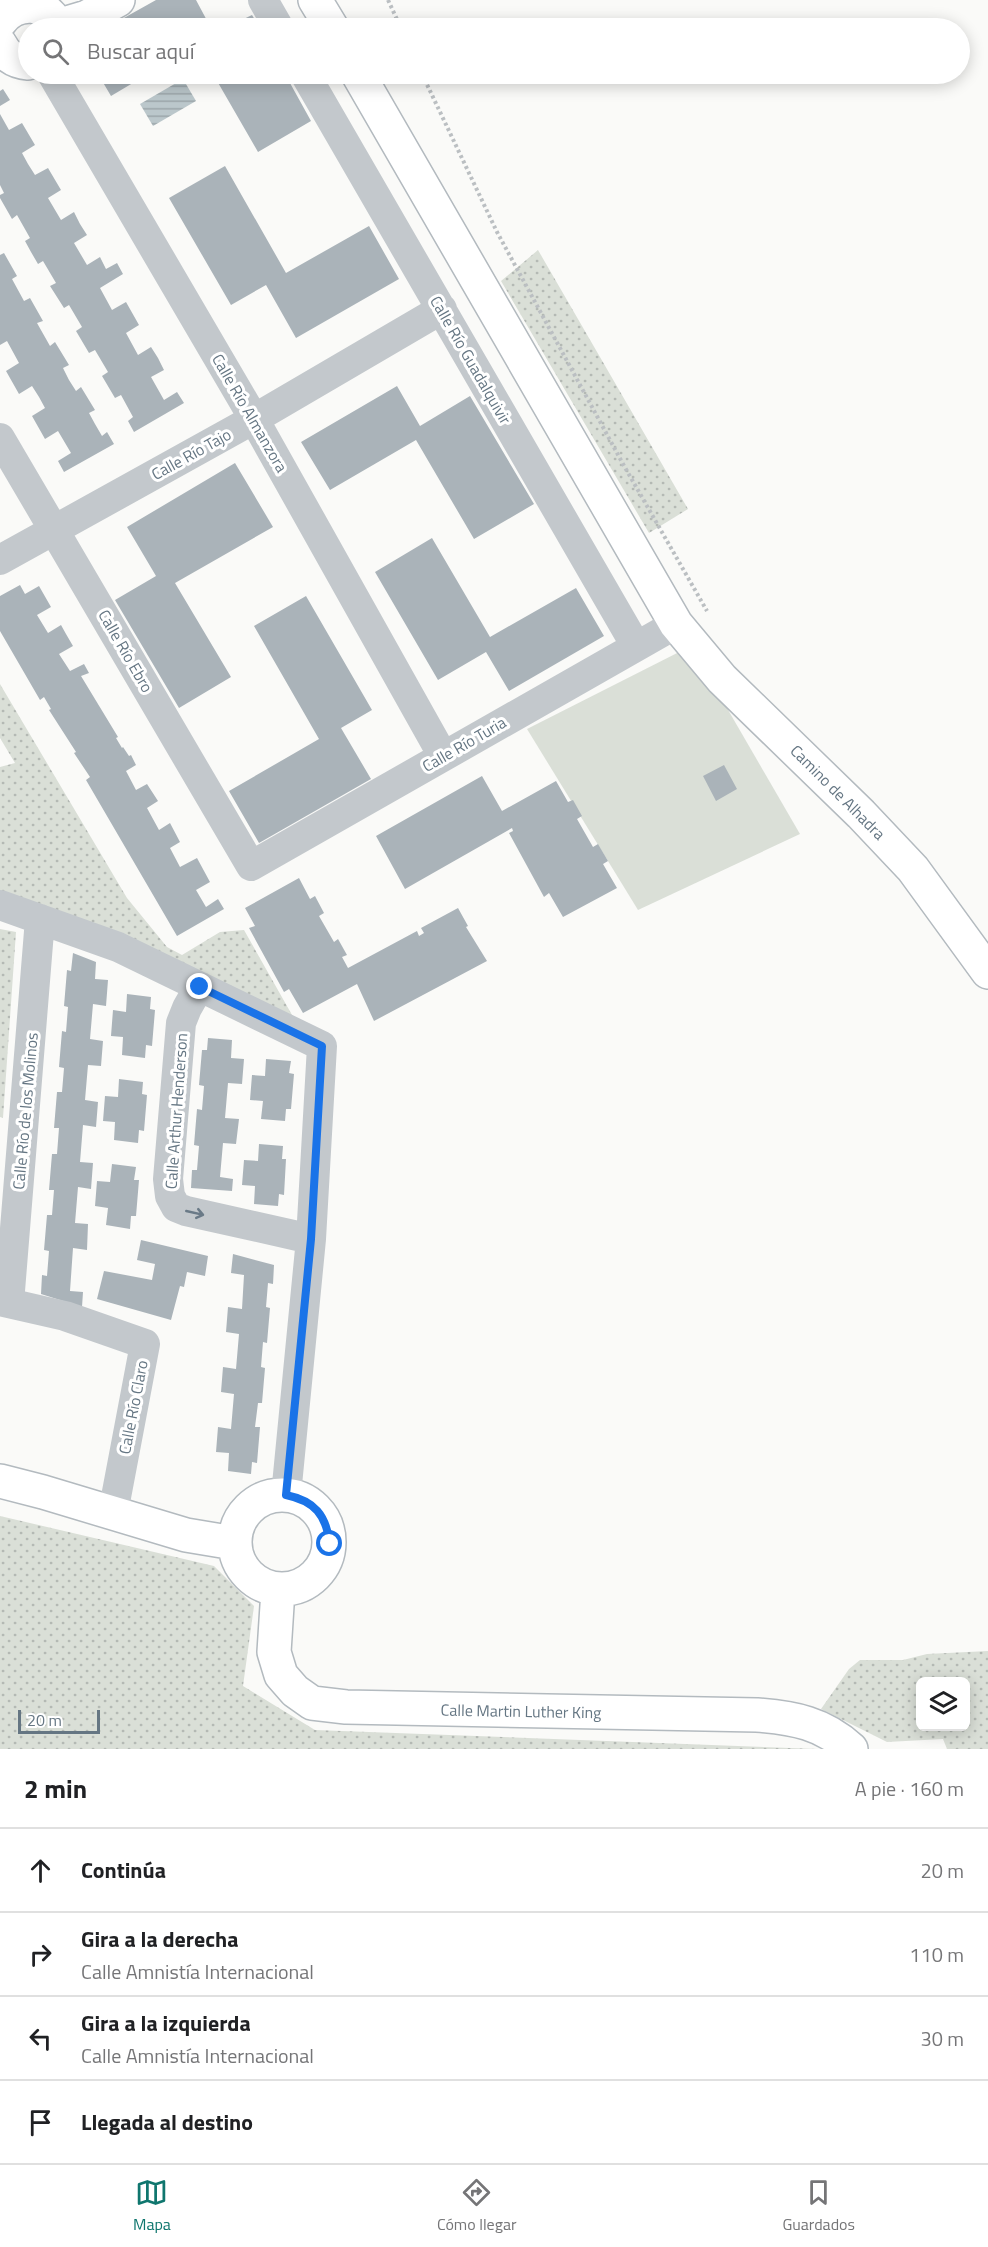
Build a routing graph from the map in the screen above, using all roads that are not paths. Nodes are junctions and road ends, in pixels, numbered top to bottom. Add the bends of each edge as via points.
1 (118, 0) edge
2 (263, 0) edge
3 (315, 0) edge
4 (7, 10) edge
5 (53, 18) edge
6 (84, 18) edge
7 (273, 18) edge
8 (326, 18) edge
9 (58, 84) edge
10 (311, 84) edge
11 (364, 84) edge
12 (442, 309) junction
13 (254, 419) junction
14 (0, 438) edge
15 (55, 530) junction
16 (0, 560) edge
17 (676, 624) junction
18 (636, 646) junction
19 (443, 756) junction
20 (251, 866) joint
21 (0, 905) edge
22 (40, 919) junction
23 (988, 972) edge
24 (200, 987) junction
25 (11, 1136) edge
26 (311, 1239) junction
27 (4, 1302) edge
28 (0, 1482) edge
29 (286, 1495) junction
30 (113, 1513) junction
31 (234, 1543) junction
32 (278, 1590) junction
33 (851, 1749) edge

1 - 6 street
2 - 7 street
3 - 8 street
4 - 5 street via 30,3
9 - 13 street, Calle Río Almanzora
10 - 12 street, Calle Río Guadalquivir
11 - 17 street
12 - 13 street, Calle Río Tajo
12 - 18 street, Calle Río Guadalquivir
13 - 15 street, Calle Río Tajo
13 - 19 street, Calle Río Almanzora
14 - 15 street, Calle Río Ebro
15 - 16 street, Calle Río Tajo
15 - 20 street, Calle Río Ebro
17 - 18 street, Calle Río Turia
17 - 23 street, Camino de Alhadra via 722,679 913,869
18 - 19 street, Calle Río Turia
19 - 20 street, Calle Río Turia
21 - 22 street
22 - 24 street via 118,947
22 - 25 street, Calle Río de los Molinos
24 - 26 street via 322,1046
24 -> 26 street, Calle Arthur Henderson via 181,1023 168,1179 170,1196 176,1207 186,1211
25 - 27 street, Calle Río de los Molinos
26 - 29 street
27 - 30 street, Calle Río Claro via 65,1316 145,1344
28 - 30 street
29 - 31 street via 270,1496 250,1508 237,1527
29 - 32 street via 300,1498 317,1511 328,1529 330,1544 327,1558 308,1583
30 - 31 street via 186,1535
31 - 32 street via 242,1569 264,1587
32 - 33 street, Calle Martin Luther King via 274,1652 281,1675 312,1703 346,1707 757,1715 790,1718 823,1729

